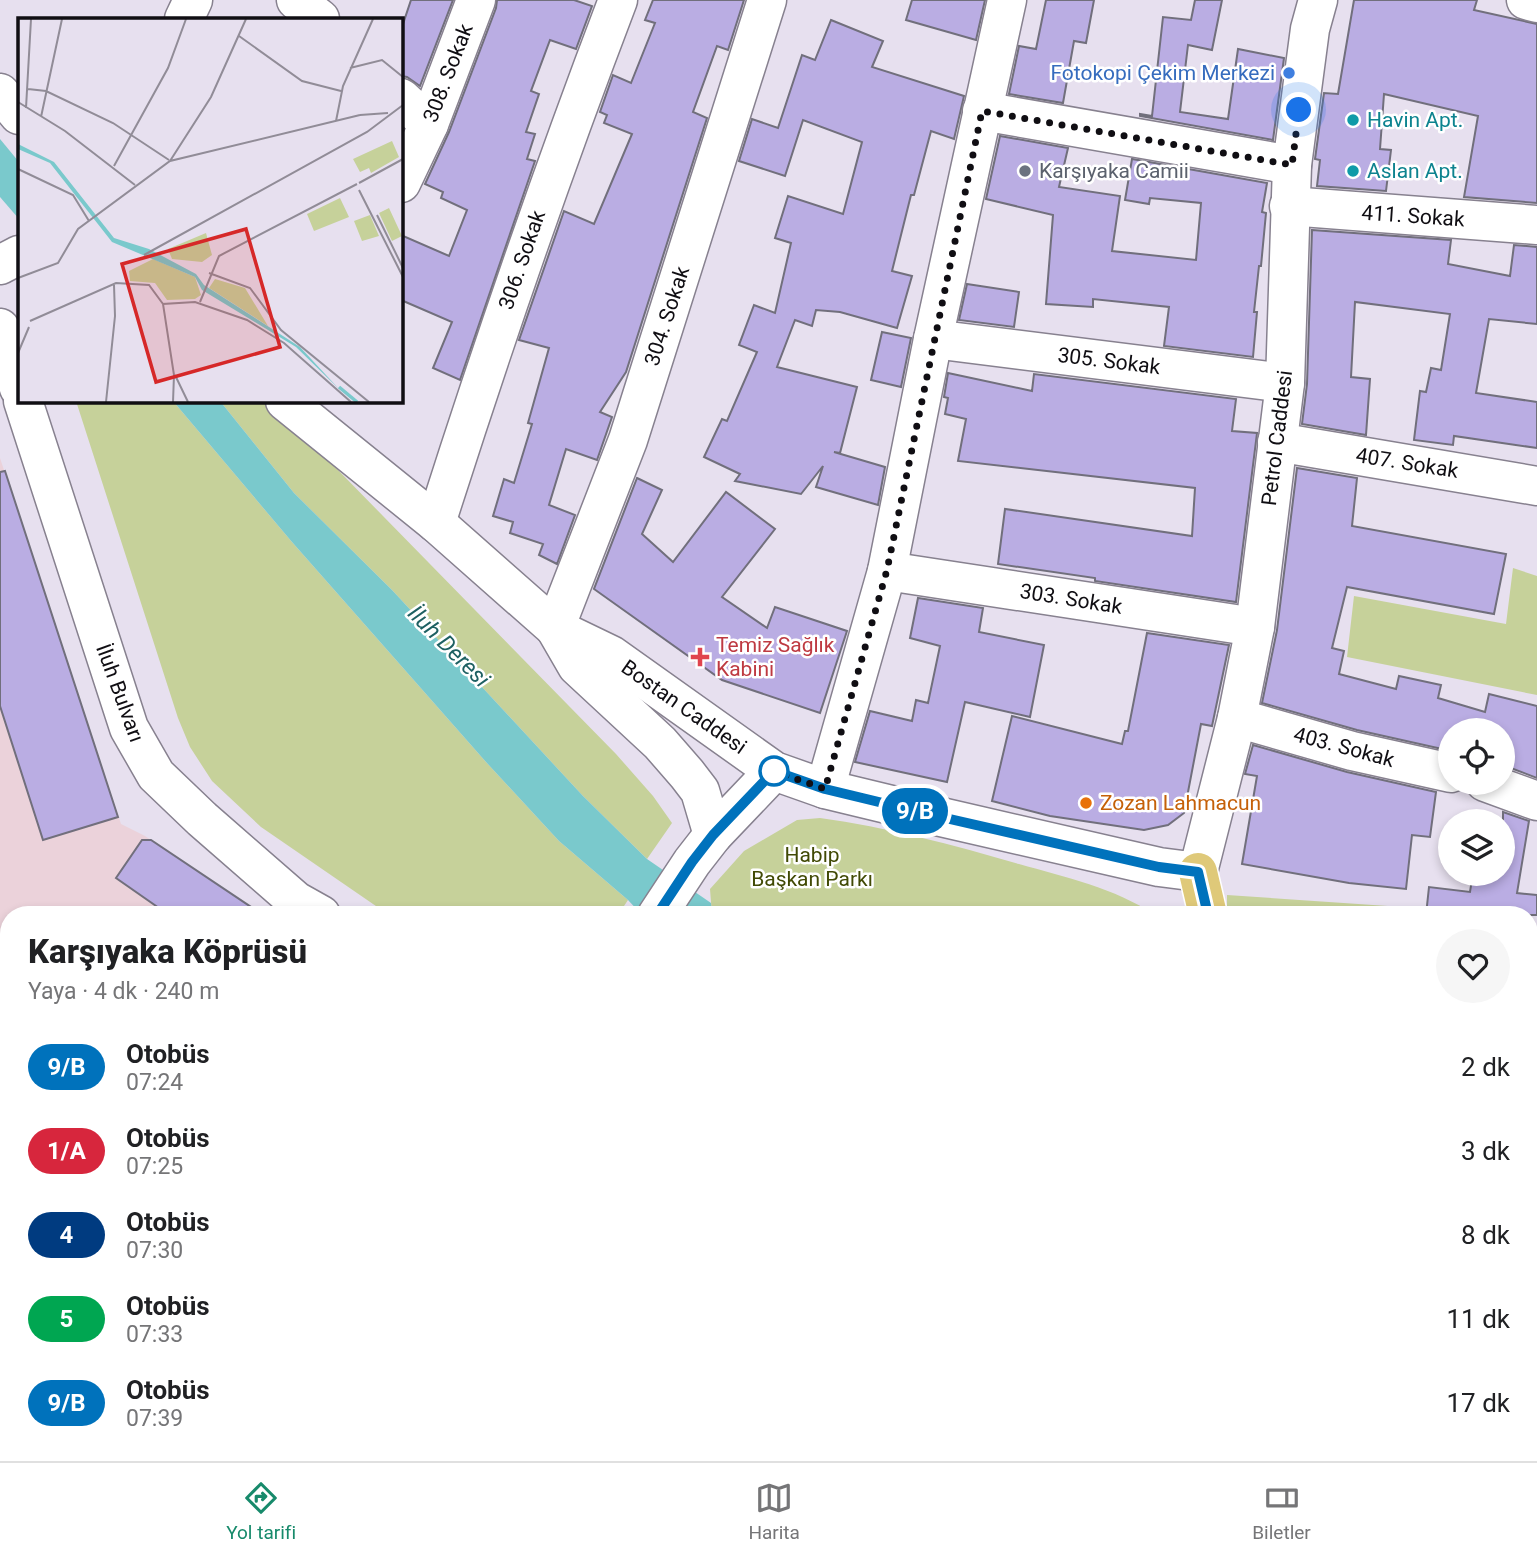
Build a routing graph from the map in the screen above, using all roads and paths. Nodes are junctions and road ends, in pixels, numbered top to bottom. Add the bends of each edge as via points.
1 (193, 0) edge
2 (296, 0) edge
3 (476, 0) edge
4 (618, 0) edge
5 (767, 0) edge
6 (1007, 0) edge
7 (1286, 0) edge
8 (1526, 0) edge
9 (1537, 3) edge
10 (1314, 15) edge
11 (184, 18) edge
12 (319, 18) edge
13 (0, 93) edge
14 (402, 99) edge
15 (982, 111) junction
16 (18, 114) edge
17 (429, 124) junction
18 (1292, 165) junction
19 (402, 181) edge
20 (1289, 206) junction
21 (1537, 225) edge
22 (18, 256) edge
23 (0, 265) edge
24 (0, 328) edge
25 (933, 339) junction
26 (1285, 383) junction
27 (18, 385) edge
28 (23, 402) edge
29 (293, 403) edge
30 (1277, 442) junction
31 (1537, 486) edge
32 (436, 523) junction
33 (887, 570) junction
34 (1255, 627) junction
35 (555, 628) junction
36 (1237, 718) junction
37 (774, 771) junction
38 (1438, 771) edge
39 (825, 789) junction
40 (1515, 793) edge
41 (1537, 801) edge
42 (702, 848) junction
43 (1198, 872) junction
44 (305, 906) edge
45 (663, 906) edge
46 (1206, 906) edge

1 - 11 street
2 - 12 street
3 - 17 street, 308. Sokak
4 - 32 street, 306. Sokak via 505,308
5 - 35 street, 304. Sokak via 628,440
6 - 15 street
7 - 10 street
8 - 9 street
10 - 18 street, Petrol Caddesi
13 - 16 street
14 - 17 street
15 - 18 street
15 - 25 street
17 - 19 street, 308. Sokak
18 - 20 street, Petrol Caddesi
20 - 21 street, 411. Sokak
20 - 26 street, Petrol Caddesi
22 - 23 street
24 - 27 street
25 - 26 street, 305. Sokak
25 - 33 street
26 - 30 street, Petrol Caddesi
28 - 44 street, İluh Bulvarı via 129,728 156,775
29 - 32 street, Bostan Caddesi
30 - 31 street, 407. Sokak
30 - 34 street, Petrol Caddesi
32 - 35 street, Bostan Caddesi
33 - 34 street, 303. Sokak
33 - 39 street
34 - 36 street, Petrol Caddesi
35 - 37 street, Bostan Caddesi via 611,655
35 - 42 street via 577,666 660,743 700,791
36 - 38 street, 403. Sokak
36 - 43 street, Petrol Caddesi
37 - 39 street, Bostan Caddesi
37 - 42 street
39 - 43 street, Bostan Caddesi via 1159,867
40 - 41 street
42 - 45 street
43 - 46 main road

